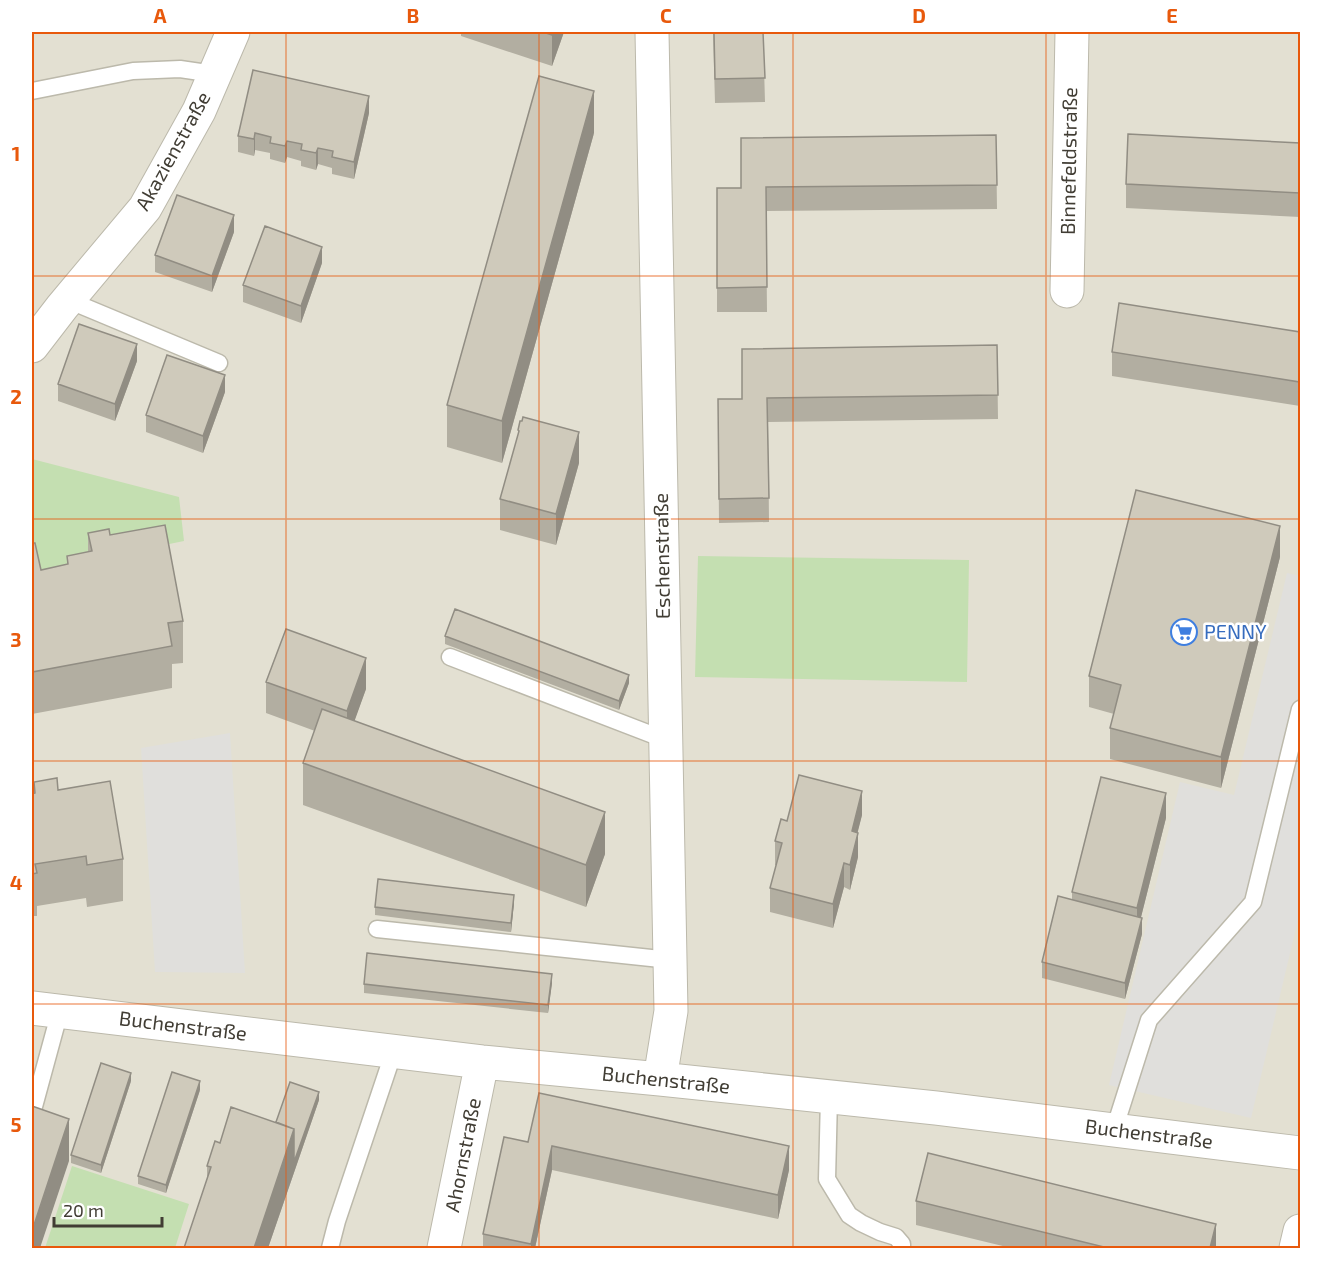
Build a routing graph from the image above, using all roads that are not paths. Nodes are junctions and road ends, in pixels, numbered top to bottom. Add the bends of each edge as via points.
1 (233, 32) edge
2 (652, 32) edge
3 (1072, 32) edge
4 (214, 74) junction
5 (32, 91) edge
6 (1067, 291) dead end
7 (68, 300) junction
8 (32, 346) edge
9 (219, 363) dead end
10 (450, 657) dead end
11 (1300, 709) edge
12 (666, 740) junction
13 (377, 929) dead end
14 (670, 960) junction
15 (46, 1010) edge
16 (394, 1051) junction
17 (482, 1062) junction
18 (660, 1079) junction
19 (830, 1097) junction
20 (32, 1114) edge
21 (1114, 1130) junction
22 (1300, 1153) edge
23 (1300, 1231) edge
24 (330, 1248) edge
25 (444, 1248) edge
26 (902, 1248) edge
27 (1296, 1248) edge

1 - 4 street, Akazienstraße
2 - 12 street, Eschenstraße
3 - 6 street, Binnefeldstraße
4 - 5 lane via 180,69 134,71
4 - 7 street, Akazienstraße via 199,111 145,208
7 - 8 street, Akazienstraße
7 - 9 lane
10 - 12 lane
11 - 21 lane via 1253,902 1149,1020
12 - 14 street, Eschenstraße
13 - 14 lane
14 - 18 street, Eschenstraße via 671,1011
15 - 16 street, Buchenstraße
15 - 20 lane
16 - 17 street, Buchenstraße
16 - 24 lane
17 - 18 street, Buchenstraße
17 - 25 street, Ahornstraße
18 - 19 street, Buchenstraße
19 - 21 street, Buchenstraße
19 - 26 lane via 827,1179 849,1215 896,1237
21 - 22 street, Buchenstraße
23 - 27 street

